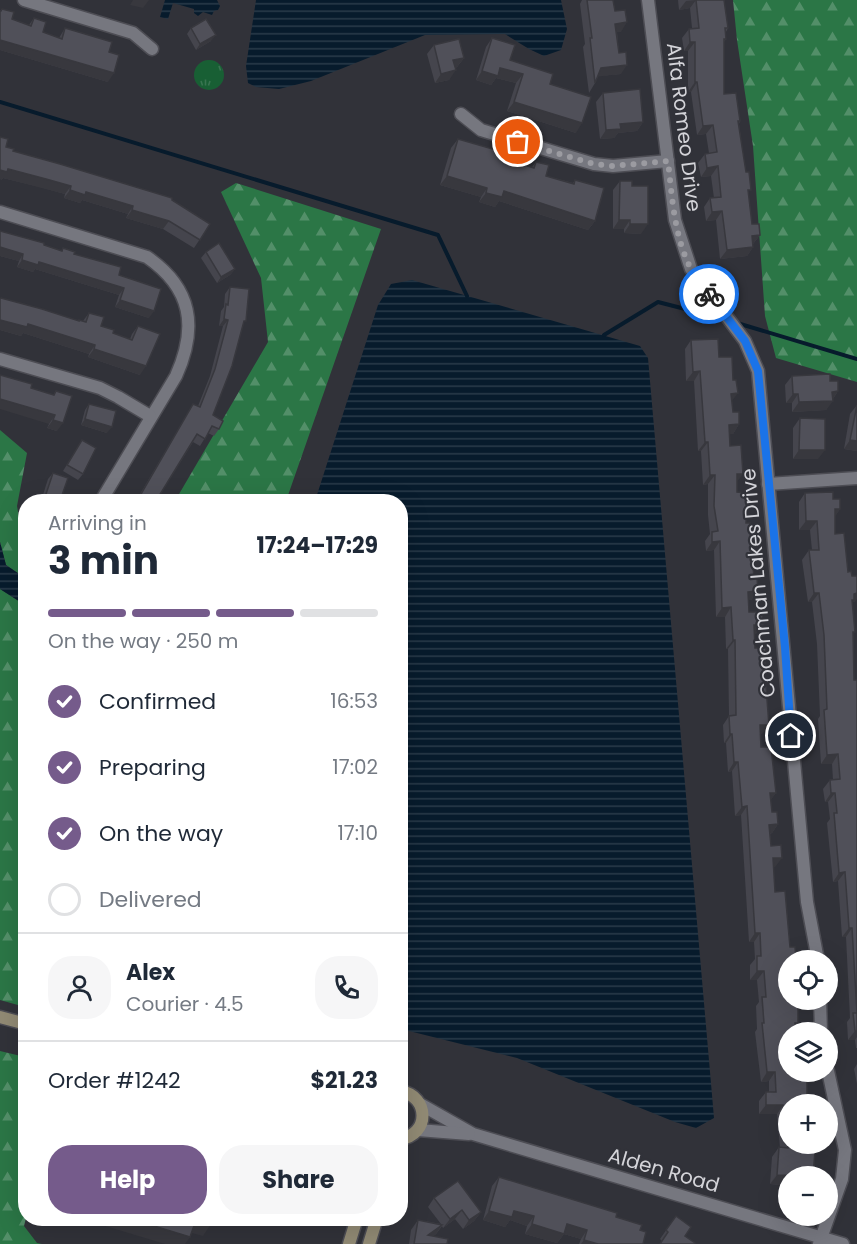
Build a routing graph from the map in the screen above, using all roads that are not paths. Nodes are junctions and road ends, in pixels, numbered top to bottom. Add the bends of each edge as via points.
1 (24, 0) edge
2 (648, 0) edge
3 (152, 49) dead end
4 (461, 114) dead end
5 (668, 161) junction
6 (0, 212) edge
7 (686, 258) joint
8 (0, 359) edge
9 (150, 416) junction
10 (857, 477) edge
11 (768, 484) junction
12 (105, 494) edge
13 (816, 950) edge
14 (0, 1017) edge
15 (18, 1022) edge
16 (831, 1082) edge
17 (408, 1094) edge
18 (420, 1104) junction
19 (418, 1130) junction
20 (473, 1134) junction
21 (408, 1138) edge
22 (851, 1150) edge
23 (355, 1226) edge
24 (375, 1226) edge
25 (820, 1240) edge
26 (349, 1244) edge
27 (369, 1244) edge
28 (843, 1244) edge

1 - 3 street via 133,33
2 - 5 street, Alfa Romeo Drive
4 - 5 street via 481,130 594,164
5 - 7 street, Alfa Romeo Drive via 675,220
6 - 9 street via 147,257 180,290 190,333 185,357
7 - 11 street, Coachman Lakes Drive via 745,341 756,364
8 - 9 street via 100,388
9 - 12 street
10 - 11 street
11 - 13 street, Coachman Lakes Drive via 807,902
14 - 15 street
16 - 22 street
17 - 18 street
18 - 19 street via 423,1113
18 - 20 street, Alden Road
19 - 20 street, Alden Road
19 - 21 street
20 - 25 street, Alden Road
22 - 25 street
23 - 26 street
24 - 27 street
25 - 28 street, Alden Road

